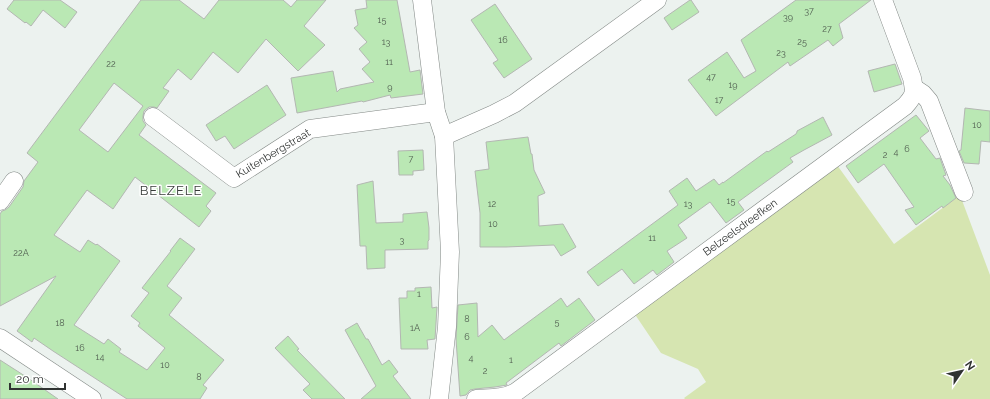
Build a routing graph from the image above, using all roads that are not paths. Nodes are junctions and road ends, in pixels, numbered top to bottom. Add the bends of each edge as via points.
1 (422, 0) edge
2 (657, 0) edge
3 (883, 0) edge
4 (914, 88) junction
5 (436, 112) junction
6 (153, 117) dead end
7 (444, 136) junction
8 (14, 181) dead end
9 (964, 192) dead end
10 (0, 201) edge
11 (0, 338) edge
12 (92, 399) edge
13 (439, 399) edge
14 (476, 399) edge

1 - 5 street
2 - 7 street via 515,103
3 - 4 street
4 - 9 street via 929,101
4 - 14 street, Belzeelsdreefken via 912,98 904,106 516,392 499,398
5 - 6 street, Kuitenbergstraat via 310,129 234,178
5 - 7 street
7 - 13 street via 450,252 447,327
8 - 10 street
11 - 12 street

